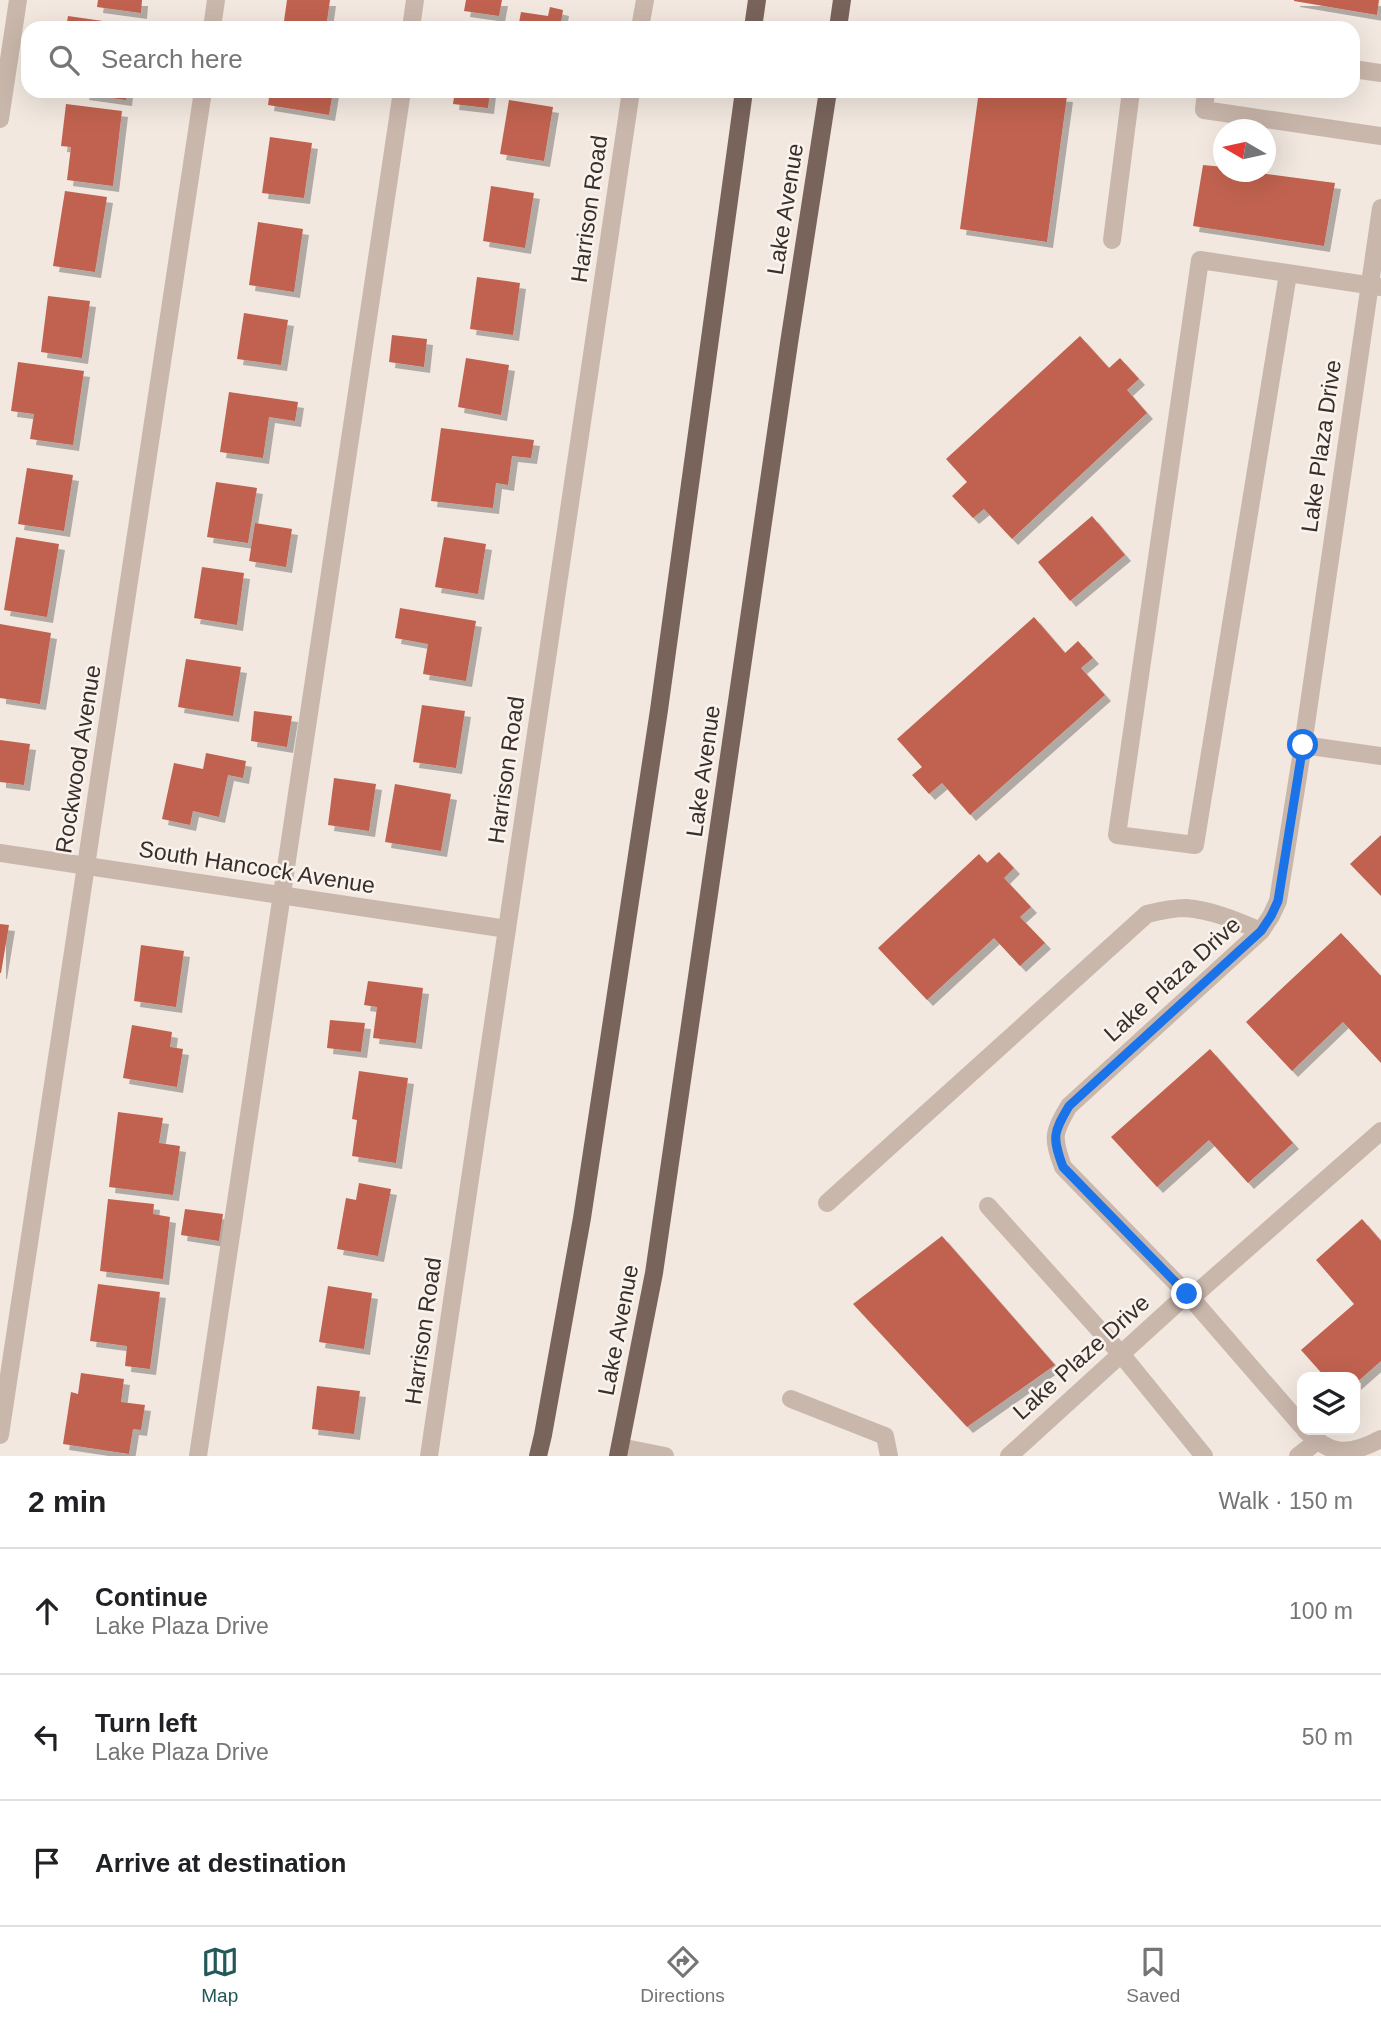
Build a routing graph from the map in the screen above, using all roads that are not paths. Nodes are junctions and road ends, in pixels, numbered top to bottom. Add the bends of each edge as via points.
1 (18, 0) edge
2 (216, 0) edge
3 (415, 0) edge
4 (645, 0) edge
5 (757, 0) edge
6 (842, 0) edge
7 (213, 21) edge
8 (412, 21) edge
9 (641, 21) edge
10 (754, 21) edge
11 (839, 21) edge
12 (1360, 70) edge
13 (1381, 73) edge
14 (202, 98) edge
15 (401, 98) edge
16 (630, 98) edge
17 (743, 98) edge
18 (827, 98) edge
19 (1130, 98) edge
20 (1205, 98) edge
21 (0, 119) edge
22 (1381, 136) edge
23 (1381, 208) edge
24 (1112, 240) dead end
25 (1288, 274) junction
26 (1376, 286) edge
27 (1303, 745) junction
28 (1381, 757) edge
29 (0, 853) edge
30 (87, 866) junction
31 (282, 895) junction
32 (507, 929) junction
33 (1261, 931) junction
34 (1381, 1131) edge
35 (827, 1203) dead end
36 (988, 1206) dead end
37 (1189, 1296) junction
38 (1121, 1354) junction
39 (791, 1399) dead end
40 (1297, 1420) edge
41 (0, 1435) edge
42 (1307, 1435) edge
43 (1310, 1435) edge
44 (1381, 1438) edge
45 (619, 1451) edge
46 (198, 1456) edge
47 (429, 1456) edge
48 (537, 1456) edge
49 (665, 1456) edge
50 (889, 1456) edge
51 (1009, 1456) edge
52 (1204, 1456) edge
53 (1298, 1456) edge

1 - 21 street
2 - 7 street
3 - 8 street
4 - 9 street
5 - 10 main road
6 - 11 main road
12 - 13 street
14 - 30 street, Rockwood Avenue
15 - 31 street
16 - 32 street, Harrison Road
17 - 48 main road via 659,710 582,1218
18 - 45 main road, Lake Avenue via 654,1273
19 - 24 street
20 - 22 street via 1204,110
23 - 26 street, Lake Plaza Drive
25 - 25 street via 1195,845 1117,835 1200,260
25 - 26 street
26 - 27 street, Lake Plaza Drive via 1357,364
27 - 28 street
27 - 33 street, Lake Plaza Drive via 1278,901
29 - 30 street, South Hancock Avenue
30 - 31 street, South Hancock Avenue
30 - 41 street, Rockwood Avenue
31 - 32 street, South Hancock Avenue
31 - 46 street
32 - 47 street, Harrison Road
33 - 35 street via 1211,912 1185,908 1147,914
33 - 37 street, Lake Plaza Drive via 1069,1106 1058,1125 1055,1145 1063,1167
34 - 37 street, Lake Plaze Drive
36 - 38 street
37 - 38 street, Lake Plaze Drive
37 - 40 street, Lake Plaza Drive
38 - 51 street, Lake Plaze Drive
38 - 52 street
39 - 50 street via 885,1436
42 - 53 street
43 - 44 street, Lake Plaza Drive via 1333,1453 1350,1455
45 - 49 street

